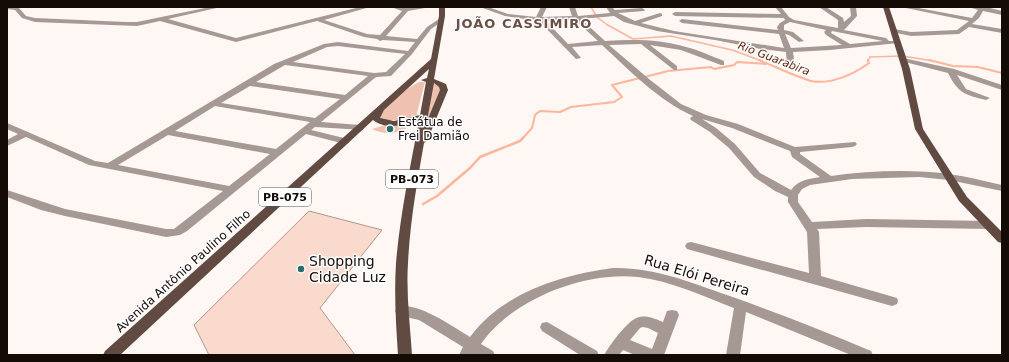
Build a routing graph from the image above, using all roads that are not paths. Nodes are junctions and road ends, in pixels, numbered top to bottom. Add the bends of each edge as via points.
1 (7, 7) edge
2 (218, 7) edge
3 (367, 7) edge
4 (394, 7) edge
5 (428, 7) edge
6 (442, 7) edge
7 (447, 7) edge
8 (483, 7) edge
9 (511, 7) edge
10 (572, 7) edge
11 (719, 7) edge
12 (778, 7) edge
13 (822, 7) edge
14 (853, 7) edge
15 (886, 7) edge
16 (904, 7) edge
17 (972, 7) edge
18 (996, 7) edge
19 (211, 8) edge
20 (982, 8) edge
21 (1002, 8) edge
22 (406, 10) junction
23 (642, 10) dead end
24 (517, 11) dead end
25 (525, 11) dead end
26 (612, 11) edge
27 (533, 12) dead end
28 (501, 13) junction
29 (1002, 13) edge
30 (541, 14) edge
31 (725, 14) junction
32 (660, 15) dead end
33 (574, 17) junction
34 (441, 18) junction
35 (787, 18) junction
36 (159, 19) junction
37 (316, 19) junction
38 (974, 20) junction
39 (682, 21) junction
40 (636, 23) junction
41 (700, 24) junction
42 (968, 25) junction
43 (676, 27) dead end
44 (843, 27) junction
45 (723, 29) dead end
46 (748, 29) junction
47 (830, 29) junction
48 (698, 31) dead end
49 (894, 31) junction
50 (1002, 31) edge
51 (781, 33) junction
52 (380, 38) junction
53 (714, 38) junction
54 (420, 41) junction
55 (801, 41) dead end
56 (601, 42) junction
57 (896, 42) junction
58 (643, 43) junction
59 (744, 44) junction
60 (566, 46) junction
61 (849, 46) junction
62 (789, 50) junction
63 (410, 53) junction
64 (902, 57) junction
65 (578, 58) dead end
66 (433, 61) junction
67 (285, 63) junction
68 (721, 63) dead end
69 (791, 66) dead end
70 (674, 68) dead end
71 (951, 71) junction
72 (374, 75) junction
73 (430, 80) junction
74 (247, 83) junction
75 (405, 87) junction
76 (1002, 88) edge
77 (346, 97) junction
78 (986, 98) dead end
79 (215, 104) junction
80 (678, 106) junction
81 (380, 111) junction
82 (423, 117) junction
83 (315, 122) junction
84 (395, 123) junction
85 (7, 126) edge
86 (335, 127) junction
87 (360, 128) junction
88 (305, 131) junction
89 (167, 132) junction
90 (26, 134) junction
91 (325, 136) junction
92 (347, 140) junction
93 (7, 143) edge
94 (852, 144) dead end
95 (417, 147) junction
96 (795, 150) junction
97 (277, 152) junction
98 (110, 166) junction
99 (949, 176) junction
100 (828, 178) junction
101 (1002, 188) edge
102 (230, 189) junction
103 (7, 194) edge
104 (793, 195) junction
105 (988, 225) junction
106 (809, 226) junction
107 (1002, 239) edge
108 (692, 246) dead end
109 (815, 279) junction
110 (892, 301) dead end
111 (742, 304) junction
112 (402, 311) junction
113 (672, 315) dead end
114 (547, 327) dead end
115 (665, 330) junction
116 (620, 342) junction
117 (469, 350) edge
118 (848, 351) edge
119 (110, 355) edge
120 (405, 355) edge
121 (488, 355) edge
122 (592, 355) edge
123 (611, 355) edge
124 (650, 355) edge
125 (657, 355) edge
126 (734, 355) edge
127 (866, 355) edge

1 - 36 street via 17,9 24,17 40,21 133,24
2 - 19 street
3 - 37 street
4 - 22 street
5 - 22 street
6 - 34 main road, PB-073
7 - 34 main road, PB-073
8 - 28 street
9 - 28 street
10 - 33 street
11 - 31 street
12 - 35 street
13 - 44 street via 841,19
14 - 44 street via 854,16
15 - 49 main road
16 - 38 street
17 - 20 street
18 - 21 street
19 - 36 street
20 - 29 street
20 - 38 street
22 - 52 street
23 - 26 street
24 - 25 street
26 - 33 street via 601,15
26 - 40 street
27 - 30 street
28 - 30 street via 512,16
30 - 33 street
30 - 60 street
31 - 35 street
31 - 39 street via 673,12
32 - 40 street
33 - 56 street
34 - 54 street via 429,28
34 - 66 main road, PB-073
35 - 47 street
35 - 51 street via 780,27
36 - 37 street via 235,40
37 - 52 street via 351,32
38 - 42 street
39 - 41 street
39 - 43 street
40 - 53 street via 681,34
41 - 46 street via 717,23
41 - 48 street
42 - 49 street via 956,33 911,34
42 - 50 street
44 - 47 street
44 - 57 street
45 - 53 street
46 - 51 street
46 - 59 street
47 - 61 street via 828,34
49 - 57 main road
51 - 55 street via 794,34
51 - 62 street
52 - 54 street
53 - 59 street
54 - 63 street
56 - 58 street
56 - 60 street
56 - 80 street
57 - 61 street
57 - 64 main road
58 - 68 street via 684,48
58 - 70 street
59 - 62 street
60 - 65 street
61 - 62 street
62 - 69 street
63 - 67 street via 332,44
63 - 72 street via 389,73
64 - 71 street
64 - 99 main road via 920,129
66 - 73 main road, PB-073
66 - 75 main road, Avenida Antônio Paulino Filho / PB-075
67 - 72 street
67 - 74 street
71 - 76 street
71 - 78 street via 960,89
72 - 77 street
73 - 75 main road
73 - 82 main road, PB-073
73 - 95 main road via 442,84 443,94
74 - 77 street
74 - 79 street
75 - 81 main road, Avenida Antônio Paulino Filho / PB-075
77 - 83 street
79 - 83 street
79 - 89 street
80 - 96 street
80 - 104 street via 732,146 757,175
81 - 84 main road via 376,116 377,120
81 - 87 main road, Avenida Antônio Paulino Filho / PB-075
82 - 84 main road
82 - 95 main road, PB-073
83 - 86 street
83 - 88 street
84 - 92 main road via 368,128
84 - 95 main road via 409,126 414,130
85 - 90 street
86 - 87 street
86 - 91 street
87 - 92 main road, Avenida Antônio Paulino Filho / PB-075
88 - 91 street
88 - 97 street
89 - 97 street
89 - 98 street
90 - 93 street
90 - 98 street via 92,163
91 - 92 street
92 - 119 main road, Avenida Antônio Paulino Filho / PB-075
94 - 96 street
95 - 112 main road, PB-073 via 402,264
96 - 100 street via 796,155
97 - 102 street
98 - 102 street
99 - 100 street
99 - 101 street
99 - 105 main road via 964,199
100 - 104 street via 807,182 798,187
102 - 103 street via 183,228 172,233 52,209
104 - 106 street via 793,202
105 - 106 street via 866,223
105 - 107 main road
106 - 109 street via 813,232
108 - 109 street
109 - 110 street
111 - 117 street, Rua Elói Pereira via 650,275 612,272 592,275 545,290 509,308 492,321
111 - 118 street, Rua Elói Pereira
111 - 126 street
112 - 117 street via 423,316
112 - 120 main road, PB-073
113 - 115 street
114 - 122 street
115 - 116 street via 648,322 638,322
115 - 125 street
116 - 123 street
116 - 124 street
117 - 121 street
118 - 127 street, Rua Elói Pereira

